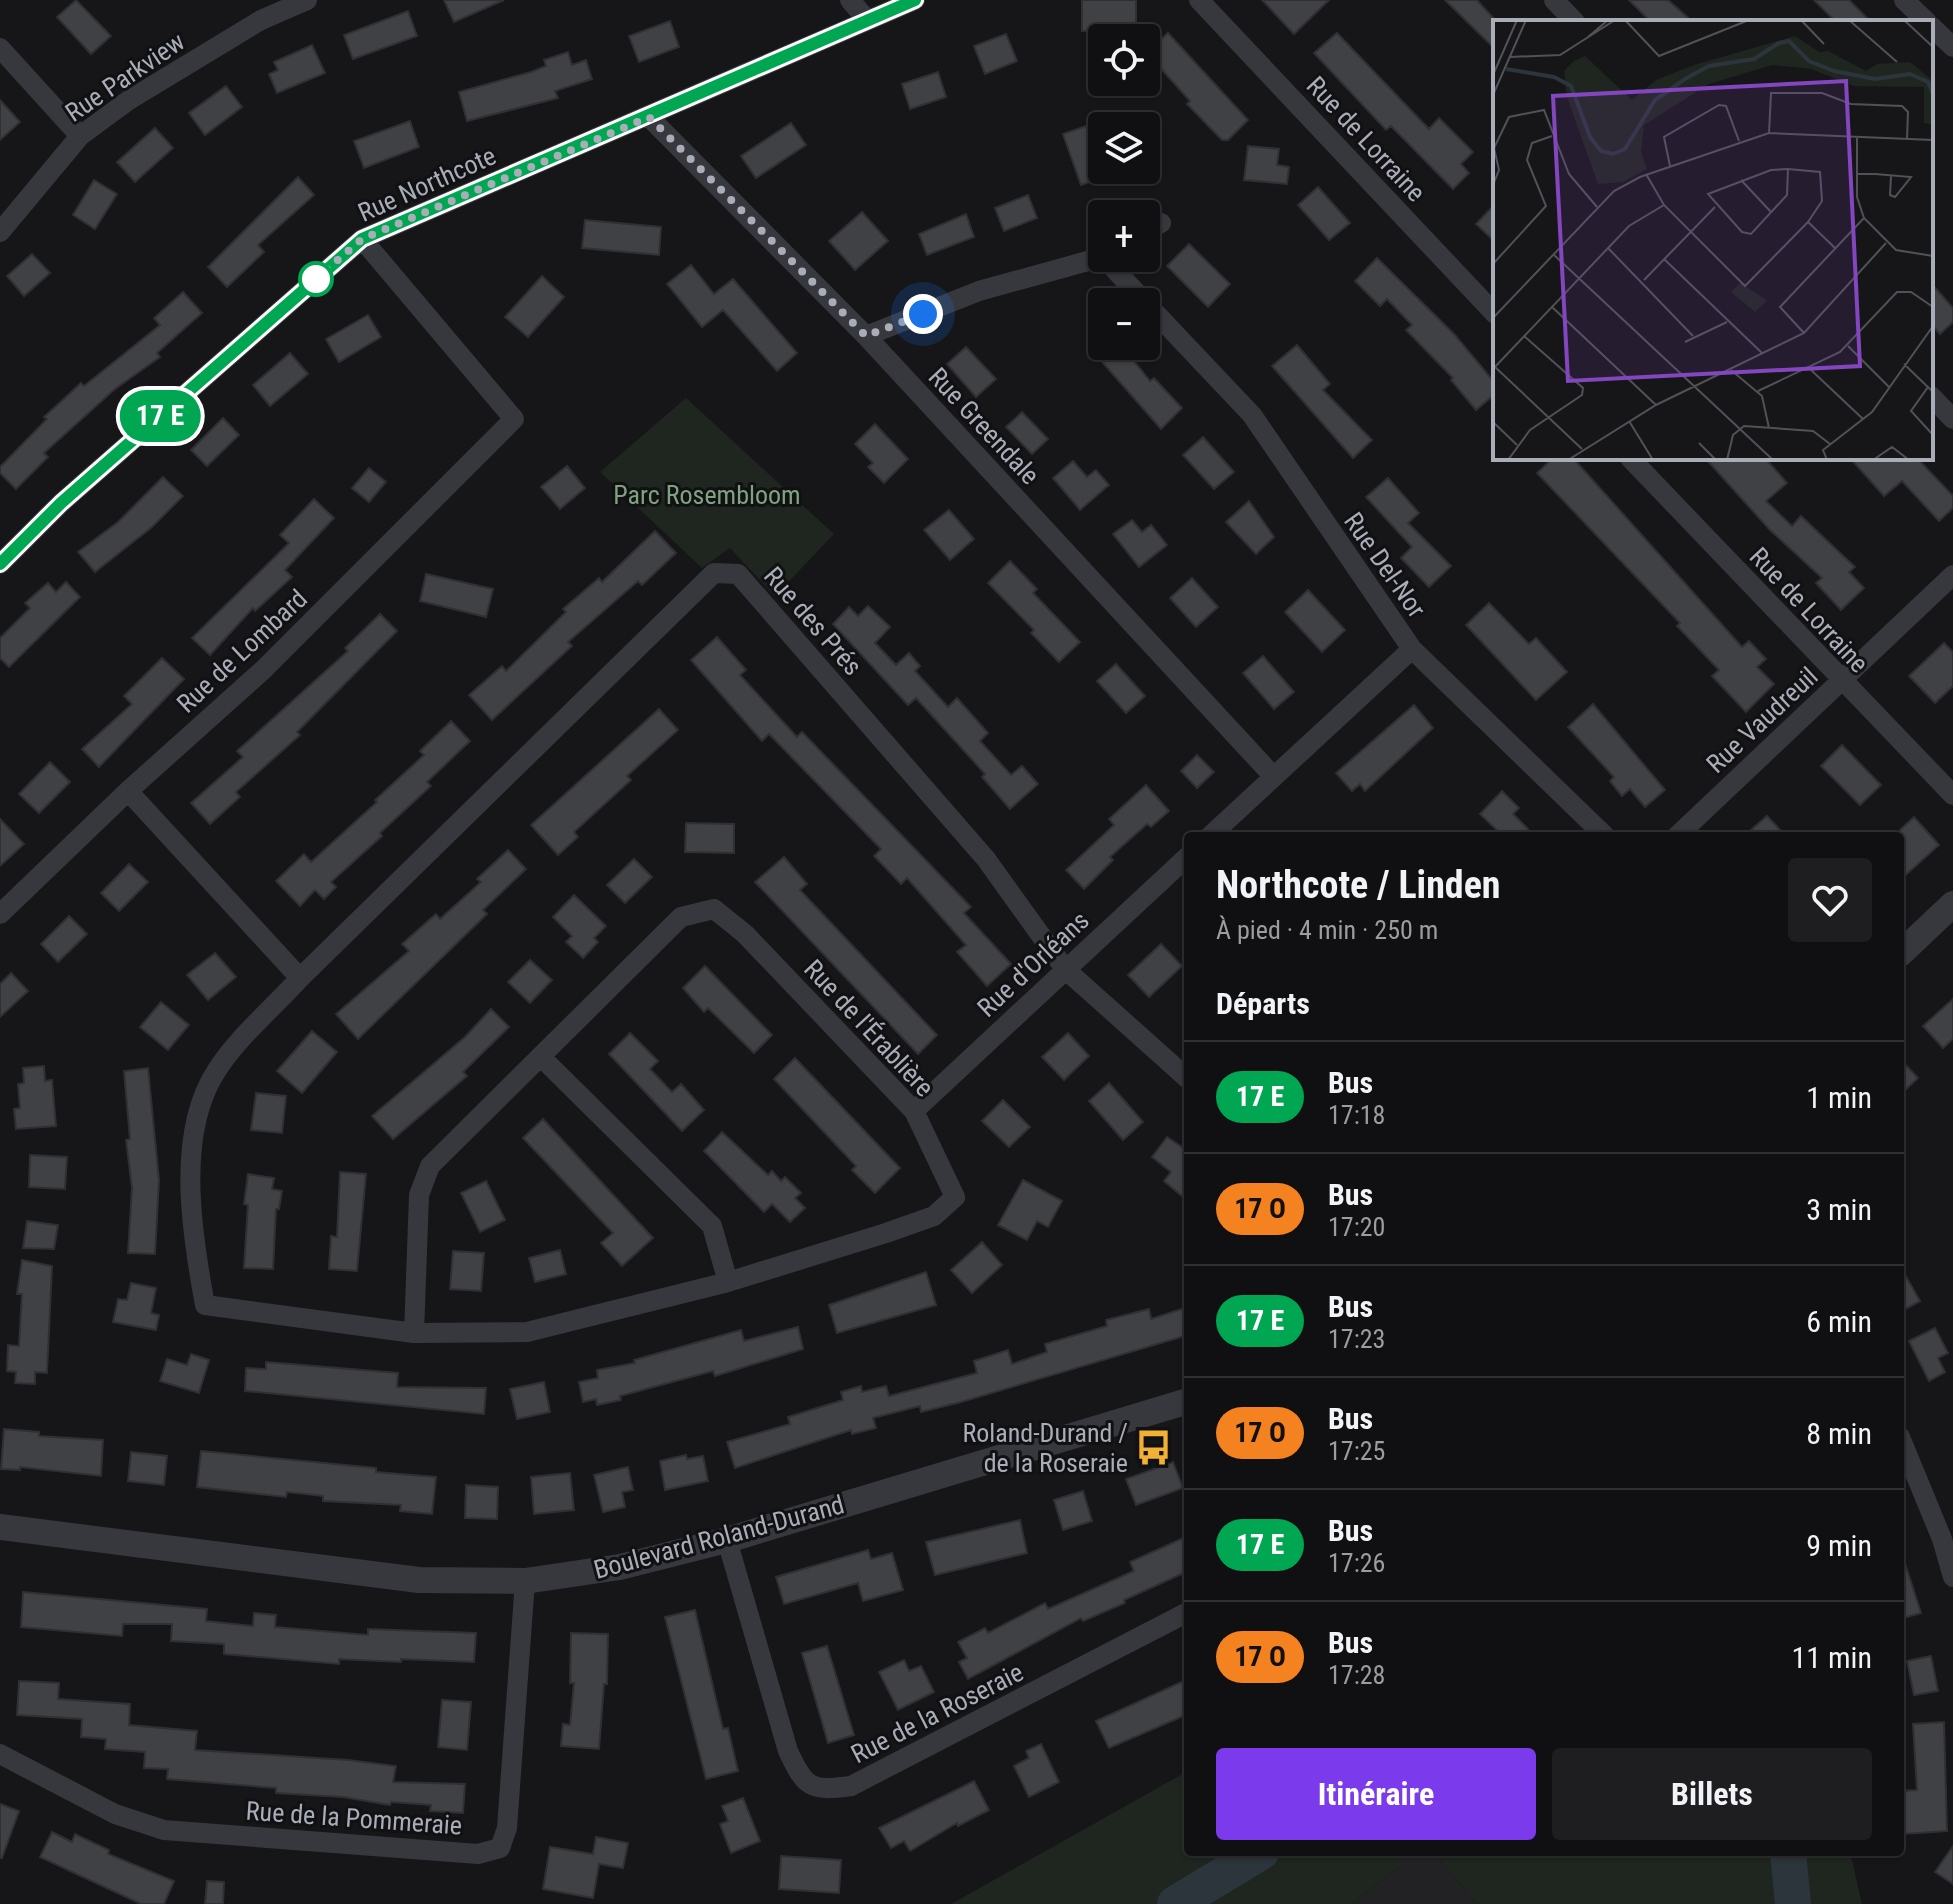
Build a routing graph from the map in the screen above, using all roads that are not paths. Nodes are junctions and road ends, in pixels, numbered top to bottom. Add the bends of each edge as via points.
1 (307, 0) edge
2 (850, 0) edge
3 (915, 0) edge
4 (1199, 0) edge
5 (1554, 0) edge
6 (1904, 0) edge
7 (867, 20) junction
8 (1573, 20) edge
9 (1925, 20) edge
10 (1933, 28) edge
11 (1953, 47) edge
12 (0, 48) edge
13 (649, 117) junction
14 (80, 136) junction
15 (0, 232) edge
16 (362, 239) junction
17 (1088, 261) edge
18 (1117, 272) edge
19 (1133, 288) edge
20 (1493, 312) edge
21 (1160, 317) edge
22 (866, 336) junction
23 (1933, 398) edge
24 (1953, 419) edge
25 (1632, 460) edge
26 (0, 564) edge
27 (1953, 575) edge
28 (1412, 649) junction
29 (1841, 681) junction
30 (1274, 777) junction
31 (128, 791) junction
32 (1953, 795) edge
33 (1214, 832) edge
34 (1601, 832) edge
35 (1681, 832) edge
36 (1184, 860) edge
37 (1953, 904) edge
38 (0, 914) edge
39 (1904, 950) edge
40 (1065, 969) junction
41 (300, 978) junction
42 (541, 1057) junction
43 (1184, 1075) edge
44 (914, 1111) junction
45 (728, 1282) junction
46 (205, 1305) joint
47 (414, 1333) junction
48 (1184, 1402) edge
49 (1904, 1447) edge
50 (0, 1527) edge
51 (727, 1540) junction
52 (1953, 1577) edge
53 (525, 1581) junction
54 (1184, 1614) edge
55 (0, 1754) edge

1 - 14 street, Rue Parkview via 261,20
2 - 7 street
3 - 7 street, Rue Northcote
4 - 20 street, Rue de Lorraine
5 - 8 street
6 - 9 street
7 - 13 street, Rue Northcote
10 - 11 street
12 - 14 street
13 - 16 street, Rue Northcote
13 - 22 street, Rue Greendale
14 - 15 street, Rue Parkview
16 - 26 street, Rue Northcote via 61,503
16 - 31 street, Rue de Lombard via 514,419 263,670
17 - 22 street via 979,291
18 - 19 street, Rue Del-Nor
21 - 28 street, Rue Del-Nor via 1252,415
22 - 30 street, Rue Greendale
23 - 24 street
25 - 29 street, Rue de Lorraine
27 - 29 street, Rue Vaudreuil
28 - 30 street
28 - 34 street, Rue Del-Nor
29 - 32 street, Rue de Lorraine
29 - 35 street, Rue Vaudreuil
30 - 33 street
31 - 38 street, Rue de Lombard
31 - 41 street
36 - 40 street, Rue d'Orléans
37 - 39 street
40 - 41 street, Rue des Prés via 986,859 738,574 714,573
40 - 43 street, Rue des Prés
40 - 44 street, Rue d'Orléans
41 - 46 street, Rue des Prés via 217,1069 195,1111 191,1228
42 - 44 street, Rue de l'Érablière via 681,917 714,909 745,934
42 - 45 street via 712,1226
42 - 47 street, Rue de l'Érablière via 430,1166 419,1195
44 - 45 street, Rue de l'Érablière via 955,1197 934,1216
45 - 47 street, Rue de l'Érablière via 527,1332
46 - 47 street, Rue de l'Érablière
48 - 51 street, Boulevard Roland-Durand
49 - 52 street
50 - 53 street, Boulevard Roland-Durand via 419,1580
51 - 53 street, Boulevard Roland-Durand via 620,1567
51 - 54 street, Rue de la Roseraie via 788,1751 801,1779 821,1791 851,1786
53 - 55 street, Rue de la Pommeraie via 507,1828 500,1848 478,1854 164,1830 115,1814

